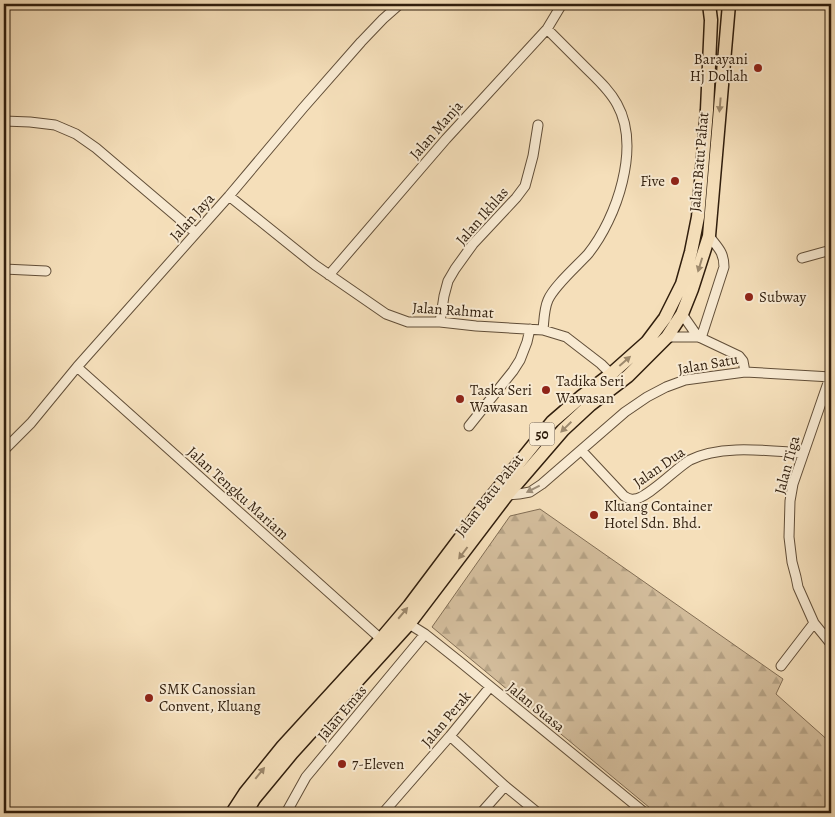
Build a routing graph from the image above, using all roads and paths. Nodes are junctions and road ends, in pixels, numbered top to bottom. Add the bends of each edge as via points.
1 (400, 4) edge
2 (562, 4) edge
3 (708, 4) edge
4 (729, 4) edge
5 (734, 4) edge
6 (547, 29) junction
7 (727, 31) junction
8 (4, 121) edge
9 (538, 125) dead end
10 (229, 196) junction
11 (196, 233) junction
12 (708, 236) junction
13 (831, 250) edge
14 (802, 258) dead end
15 (4, 269) edge
16 (46, 271) dead end
17 (329, 275) junction
18 (682, 314) junction
19 (440, 322) junction
20 (530, 329) junction
21 (543, 330) junction
22 (668, 337) junction
23 (700, 337) junction
24 (78, 367) junction
25 (745, 372) junction
26 (611, 374) junction
27 (830, 377) edge
28 (469, 426) dead end
29 (4, 450) edge
30 (581, 450) junction
31 (803, 453) junction
32 (508, 495) junction
33 (814, 623) junction
34 (409, 624) junction
35 (425, 634) junction
36 (381, 639) junction
37 (831, 644) edge
38 (782, 666) dead end
39 (490, 687) junction
40 (450, 736) junction
41 (505, 786) junction
42 (232, 813) edge
43 (246, 813) edge
44 (286, 813) edge
45 (383, 813) edge
46 (481, 813) edge
47 (538, 813) edge
48 (645, 813) edge

1 - 10 street, Jalan Jaya via 383,18
2 - 6 street, Jalan Manja
26 -> 3 highway, Jalan Batu Pahat / 50 via 647,342 665,318 682,284 691,252 698,217 707,110 711,20
4 - 7 highway, Jalan Batu Pahat / 50
5 - 7 highway
6 - 17 street, Jalan Manja via 446,139
6 - 21 street via 618,104 625,125 627,151 622,185 609,221 596,243 548,299
7 -> 12 highway, Jalan Batu Pahat / 50
8 - 11 street via 44,123 76,134
9 - 19 street, Jalan Ikhlas via 525,186 454,269 444,296
10 - 11 street, Jalan Jaya
10 - 17 street, Jalan Rahmat
11 - 24 street, Jalan Jaya
12 -> 18 highway, Jalan Batu Pahat / 50
12 - 23 street via 724,258 724,268
13 - 14 street
15 - 16 street
17 - 19 street, Jalan Rahmat via 386,314 408,322
18 - 22 highway, Jalan Batu Pahat / 50
18 - 23 street
19 - 20 street, Jalan Rahmat
20 - 21 street, Jalan Rahmat
20 - 28 street via 520,360
21 - 26 street, Jalan Rahmat via 566,337
22 - 23 street
22 -> 32 highway, Jalan Batu Pahat / 50 via 628,376 563,430
23 - 25 street via 738,356 743,361
24 - 29 street, Jalan Jaya
24 - 36 street, Jalan Tengku Mariam
25 - 27 street, Jalan Satu
25 - 30 street, Jalan Satu via 684,380 666,387 626,412
36 -> 26 highway, Jalan Batu Pahat / 50 via 552,422
27 - 31 street, Jalan Tiga
30 - 31 street, Jalan Dua via 624,496 632,500 640,498 689,460 702,455 732,450
30 -> 32 street, Jalan Satu via 530,492
31 - 33 street, Jalan Tiga via 790,501 789,537 798,587
32 -> 34 highway, Jalan Batu Pahat / 50
33 - 37 street, Jalan Tiga
33 - 38 street
34 - 35 street, Jalan Suasa
34 - 43 highway, Jalan Batu Pahat / 50 via 292,753
35 - 39 street, Jalan Suasa
35 - 44 street, Jalan Emas via 306,777
42 -> 36 highway, Jalan Batu Pahat / 50 via 282,746
39 - 40 street, Jalan Perak
39 - 48 street, Jalan Suasa
40 - 41 street
40 - 45 street, Jalan Perak
41 - 46 street
41 - 47 street

